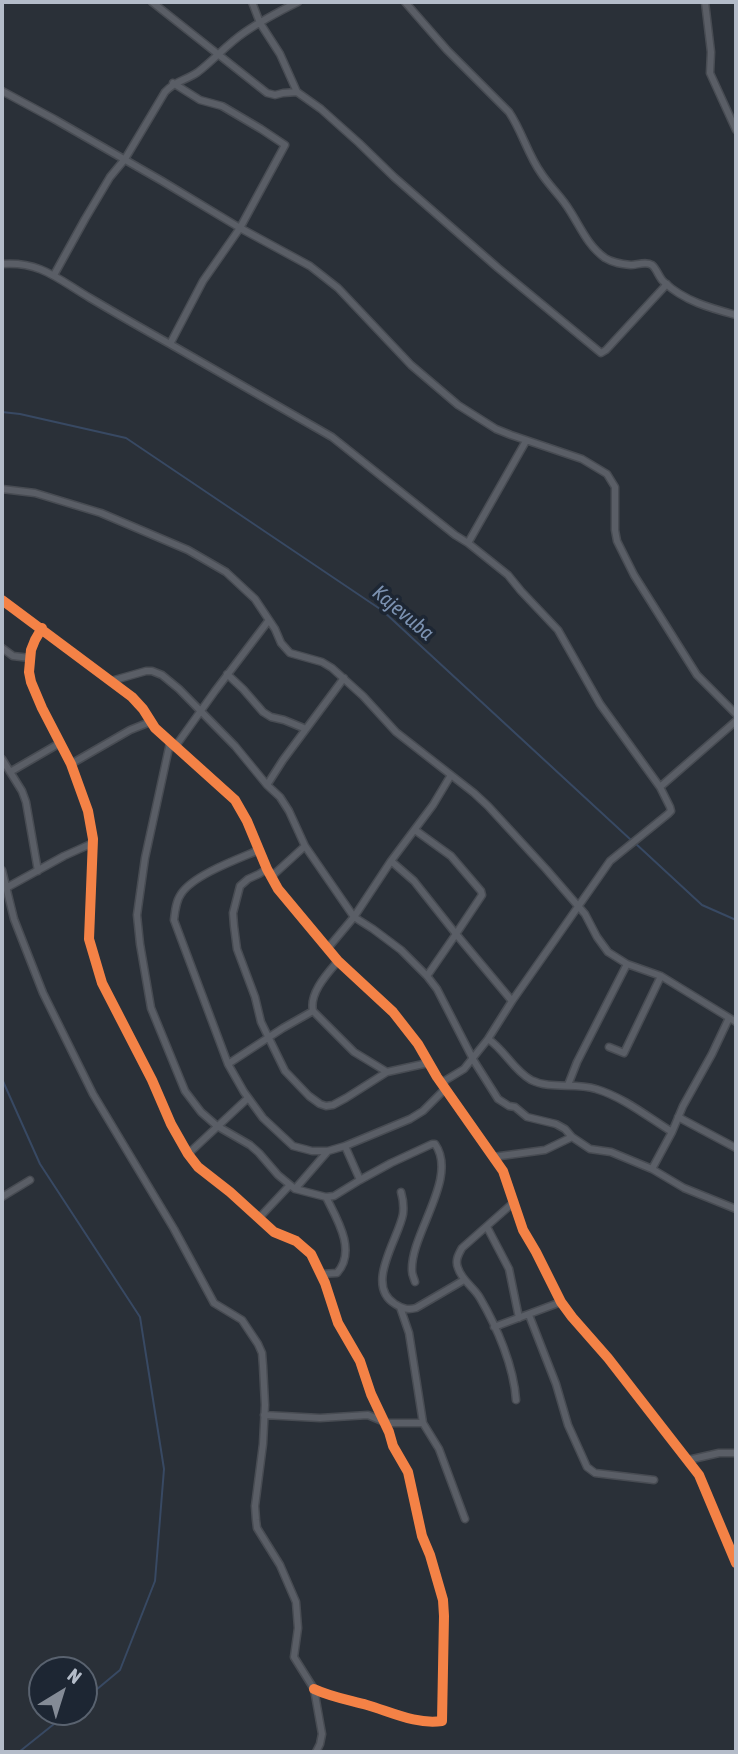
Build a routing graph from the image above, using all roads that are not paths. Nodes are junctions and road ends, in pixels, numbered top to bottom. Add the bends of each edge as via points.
1 (152, 2) edge
2 (252, 2) edge
3 (298, 2) edge
4 (405, 2) edge
5 (705, 2) edge
6 (260, 23) junction
7 (218, 54) junction
8 (173, 83) junction
9 (2, 91) edge
10 (297, 92) junction
11 (736, 130) edge
12 (125, 159) junction
13 (240, 228) junction
14 (2, 264) edge
15 (54, 275) junction
16 (667, 284) junction
17 (736, 315) edge
18 (170, 344) junction
19 (526, 441) junction
20 (2, 489) edge
21 (468, 543) junction
22 (2, 602) edge
23 (269, 620) junction
24 (42, 628) junction
25 (2, 648) edge
26 (30, 659) junction
27 (227, 674) junction
28 (344, 678) junction
29 (111, 681) junction
30 (201, 711) junction
31 (736, 714) edge
32 (736, 721) edge
33 (150, 722) junction
34 (306, 729) junction
35 (61, 743) junction
36 (172, 745) junction
37 (2, 760) edge
38 (71, 764) junction
39 (10, 772) junction
40 (451, 775) junction
41 (267, 785) junction
42 (660, 787) junction
43 (415, 830) junction
44 (93, 843) junction
45 (305, 846) junction
46 (259, 850) junction
47 (391, 861) junction
48 (267, 869) junction
49 (2, 870) edge
50 (37, 871) junction
51 (271, 877) junction
52 (6, 888) junction
53 (578, 906) junction
54 (354, 917) junction
55 (456, 934) junction
56 (328, 947) junction
57 (338, 961) junction
58 (627, 964) junction
59 (427, 976) junction
60 (661, 976) junction
61 (512, 1001) junction
62 (313, 1011) junction
63 (729, 1018) junction
64 (736, 1022) edge
65 (269, 1038) junction
66 (488, 1039) junction
67 (609, 1047) dead end
68 (472, 1058) junction
69 (428, 1063) junction
70 (228, 1065) junction
71 (387, 1072) junction
72 (568, 1085) junction
73 (443, 1086) junction
74 (248, 1098) junction
75 (678, 1117) junction
76 (216, 1126) junction
77 (672, 1132) junction
78 (572, 1137) junction
79 (345, 1146) junction
80 (736, 1148) edge
81 (328, 1151) junction
82 (188, 1154) junction
83 (493, 1157) junction
84 (652, 1169) junction
85 (30, 1180) dead end
86 (360, 1181) junction
87 (292, 1187) junction
88 (401, 1192) dead end
89 (2, 1197) edge
90 (326, 1197) junction
91 (514, 1202) junction
92 (736, 1209) edge
93 (259, 1218) junction
94 (487, 1227) junction
95 (321, 1273) junction
96 (464, 1280) junction
97 (415, 1282) dead end
98 (561, 1302) junction
99 (400, 1307) junction
100 (529, 1315) junction
101 (519, 1318) junction
102 (494, 1327) junction
103 (516, 1400) dead end
104 (264, 1415) junction
105 (383, 1420) junction
106 (423, 1423) junction
107 (736, 1453) edge
108 (688, 1460) junction
109 (654, 1480) dead end
110 (465, 1519) dead end
111 (736, 1563) edge
112 (314, 1689) junction
113 (316, 1752) edge

1 - 7 street
2 - 6 street
3 - 6 street
4 - 16 street via 509,112 539,171 594,247 617,263 652,265
5 - 11 street via 710,73
6 - 7 street
6 - 10 street
7 - 8 street via 188,79
7 - 10 street via 268,93
8 - 12 street
8 - 13 street via 242,117 285,145
9 - 12 street
10 - 16 street via 601,353
12 - 13 street
12 - 15 street
13 - 18 street via 203,281
13 - 19 street via 324,275 445,396 496,429
14 - 15 street via 33,266
15 - 18 street
16 - 17 street via 698,303
18 - 21 street via 332,437
19 - 21 street
19 - 31 street via 582,459 611,479 617,541 634,576 692,668
20 - 23 street via 35,493 90,510 188,550 226,572 255,599
21 - 42 street via 508,575 558,630 600,704
22 - 24 street
23 - 27 street
23 - 28 street via 290,653 322,662
24 - 26 street
24 - 29 street
25 - 26 street
26 - 35 street via 31,682
27 - 30 street
27 - 34 street via 263,712
28 - 34 street
28 - 40 street via 396,732
29 - 30 street via 146,671 157,673
29 - 33 street via 138,703
30 - 36 street
30 - 41 street
32 - 42 street
33 - 36 street
33 - 38 street
34 - 41 street
35 - 38 street
35 - 39 street
36 - 46 street via 235,800
36 - 76 street via 145,858 137,915 140,944 151,1008 185,1091
37 - 39 street
38 - 44 street via 88,811
39 - 50 street via 26,802
40 - 43 street
40 - 53 street via 488,806
41 - 45 street via 289,811
42 - 53 street via 670,807 668,814 610,861
43 - 47 street
43 - 55 street via 451,856 482,893
44 - 50 street
44 - 82 street via 92,952 102,983
45 - 51 street
45 - 54 street
46 - 48 street
46 - 70 street via 196,879 181,893 175,909 174,920
47 - 54 street
47 - 55 street via 414,881
48 - 51 street
48 - 65 street via 240,886 233,913 237,949
49 - 52 street
50 - 52 street
51 - 56 street
52 - 104 street via 43,993 93,1094 214,1303 242,1320 258,1343
53 - 58 street via 608,952
53 - 61 street
54 - 56 street
54 - 59 street via 401,950
55 - 59 street
55 - 61 street
56 - 57 street
57 - 62 street via 316,990
57 - 69 street via 393,1012
58 - 60 street
58 - 72 street
59 - 68 street
60 - 63 street
60 - 67 street via 624,1053
61 - 66 street
62 - 65 street
62 - 71 street via 354,1052
63 - 64 street
63 - 75 street
65 - 70 street
65 - 71 street via 285,1070 309,1096 326,1106
66 - 68 street
66 - 72 street via 528,1079
68 - 73 street
68 - 78 street via 498,1099 531,1118 556,1124
69 - 71 street
69 - 73 street
70 - 74 street
72 - 77 street via 606,1093
73 - 79 street via 423,1111 410,1119
73 - 83 street
74 - 76 street
74 - 81 street via 293,1146
75 - 77 street
75 - 80 street
76 - 82 street
76 - 87 street via 259,1153
77 - 84 street
78 - 83 street via 545,1150
78 - 84 street via 590,1149
79 - 81 street
79 - 86 street
81 - 87 street
82 - 93 street
83 - 91 street via 507,1178
84 - 92 street
85 - 89 street
86 - 90 street
86 - 97 street via 432,1144 438,1148 440,1180 415,1253
87 - 90 street
87 - 93 street
88 - 99 street via 403,1215 382,1280 390,1301
90 - 95 street via 342,1230 346,1257 337,1273
91 - 94 street
91 - 98 street via 523,1230
93 - 95 street via 306,1249
94 - 96 street via 457,1255
94 - 101 street via 509,1269
95 - 105 street via 338,1323 360,1361
96 - 99 street via 416,1308
96 - 102 street via 480,1297
98 - 100 street
98 - 108 street
99 - 106 street
100 - 101 street
100 - 109 street via 587,1467 594,1474
101 - 102 street
102 - 103 street via 509,1364
104 - 105 street via 368,1415
104 - 112 street via 256,1524 293,1593 298,1618 294,1657
105 - 106 street
105 - 112 street via 408,1472 443,1600 442,1721 418,1720
106 - 110 street via 439,1449
107 - 108 street
108 - 111 street via 699,1475
112 - 113 street via 322,1734

